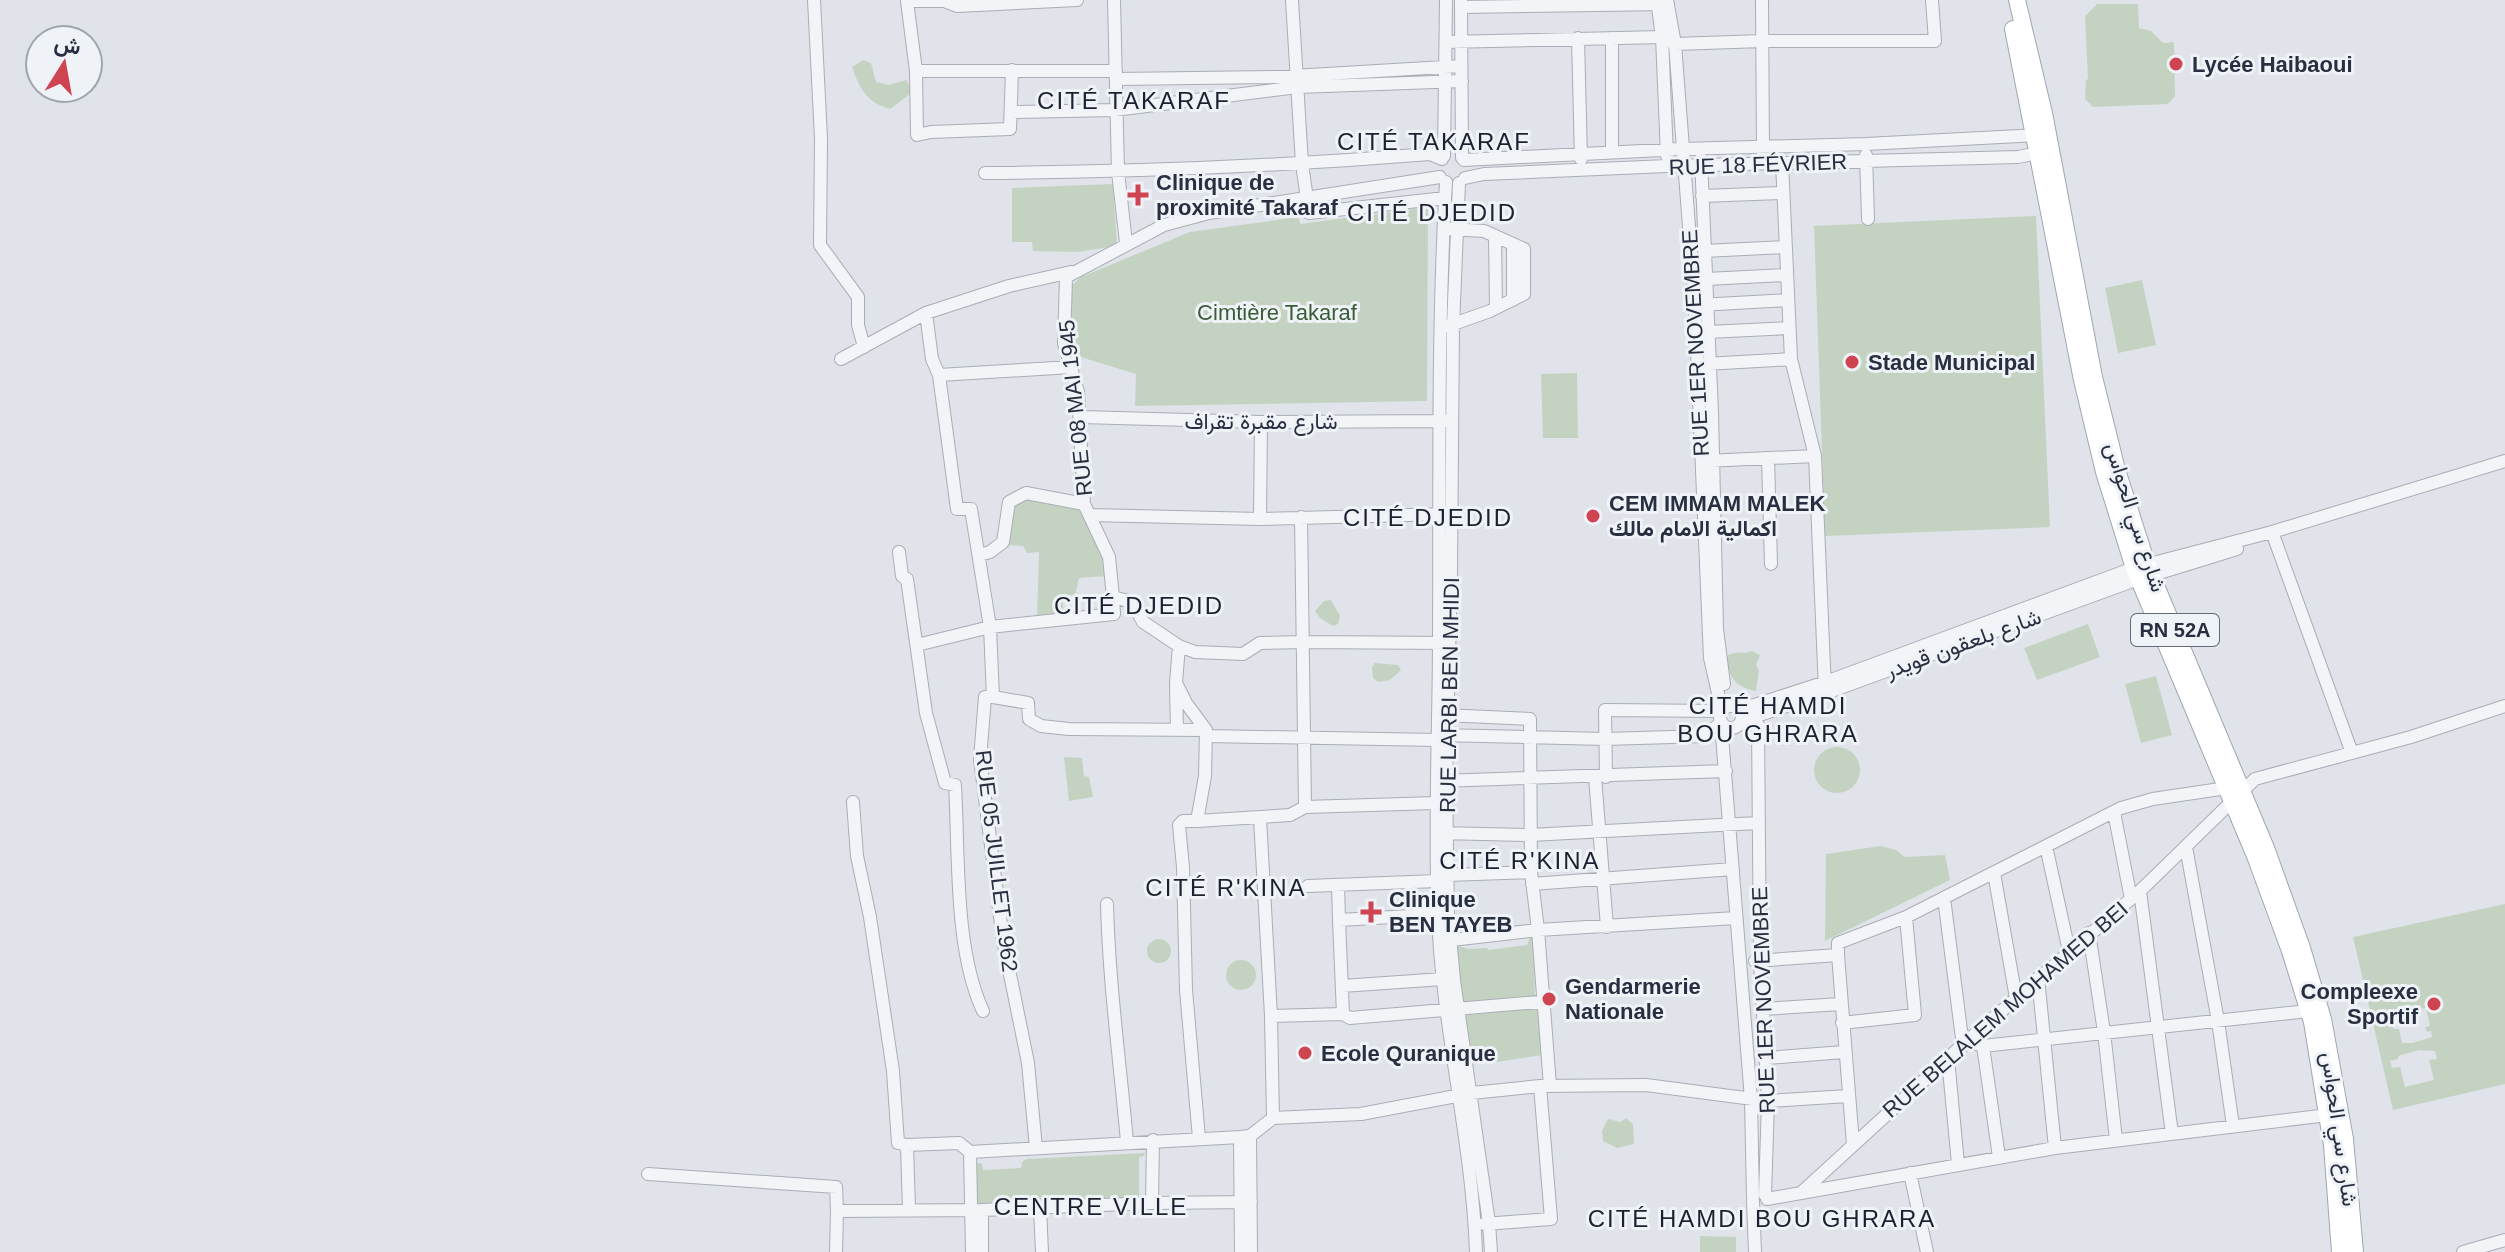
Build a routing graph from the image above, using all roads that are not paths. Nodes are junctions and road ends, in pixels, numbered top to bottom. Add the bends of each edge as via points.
1 (814, 0) edge
2 (944, 0) edge
3 (1077, 0) edge
4 (1114, 0) edge
5 (1292, 0) edge
6 (1446, 0) edge
7 (1762, 0) edge
8 (1932, 0) edge
9 (2006, 0) edge
10 (2017, 0) edge
11 (1663, 2) edge
12 (1461, 4) edge
13 (1662, 37) junction
14 (1578, 38) junction
15 (1612, 38) junction
16 (1763, 41) junction
17 (1446, 42) junction
18 (1460, 42) junction
19 (1675, 44) junction
20 (1446, 65) junction
21 (1461, 66) junction
22 (1012, 70) junction
23 (916, 71) junction
24 (1116, 75) junction
25 (1446, 80) junction
26 (1298, 81) junction
27 (1462, 81) junction
28 (1115, 110) junction
29 (1011, 112) junction
30 (2041, 134) junction
31 (1866, 144) junction
32 (1763, 148) junction
33 (1681, 149) junction
34 (1699, 149) junction
35 (1667, 150) junction
36 (1612, 152) junction
37 (2044, 152) junction
38 (1581, 154) junction
39 (1443, 158) junction
40 (1463, 159) junction
41 (1866, 160) junction
42 (1782, 162) junction
43 (1763, 163) junction
44 (1302, 164) junction
45 (1702, 165) junction
46 (1667, 166) junction
47 (1683, 166) junction
48 (1582, 170) junction
49 (1118, 172) junction
50 (985, 173) dead end
51 (1452, 180) junction
52 (1357, 189) junction
53 (1783, 193) junction
54 (1306, 196) junction
55 (1702, 196) junction
56 (1445, 198) junction
57 (1360, 207) junction
58 (1868, 219) dead end
59 (1449, 229) junction
60 (1495, 236) junction
61 (1126, 243) junction
62 (1785, 247) junction
63 (1704, 251) junction
64 (1074, 271) junction
65 (1787, 275) junction
66 (1706, 279) junction
67 (1788, 300) junction
68 (1701, 305) junction
69 (1496, 308) junction
70 (926, 313) junction
71 (1447, 326) junction
72 (1789, 328) junction
73 (1708, 332) junction
74 (864, 347) junction
75 (841, 359) dead end
76 (1791, 359) junction
77 (1704, 364) junction
78 (1072, 367) junction
79 (939, 375) junction
80 (1081, 417) junction
81 (1446, 421) junction
82 (1261, 422) junction
83 (1815, 456) junction
84 (1768, 458) junction
85 (1708, 461) junction
86 (2505, 461) edge
87 (1087, 509) junction
88 (1446, 514) junction
89 (1301, 517) junction
90 (1260, 519) junction
91 (2273, 534) junction
92 (899, 552) dead end
93 (979, 555) junction
94 (1771, 564) dead end
95 (2143, 571) junction
96 (1113, 597) junction
97 (990, 627) junction
98 (1303, 642) junction
99 (1444, 643) junction
100 (917, 645) junction
101 (1179, 646) junction
102 (1176, 683) junction
103 (1824, 688) junction
104 (993, 697) junction
105 (2505, 706) edge
106 (1730, 714) junction
107 (1443, 715) junction
108 (1177, 730) junction
109 (1206, 733) junction
110 (1440, 737) junction
111 (1530, 738) junction
112 (1304, 739) junction
113 (1605, 739) junction
114 (2352, 753) junction
115 (1726, 771) junction
116 (1601, 777) junction
117 (1529, 779) junction
118 (1440, 781) junction
119 (2235, 793) junction
120 (853, 802) dead end
121 (1436, 803) junction
122 (1305, 807) junction
123 (2114, 812) junction
124 (1260, 818) junction
125 (1197, 821) junction
126 (1758, 823) junction
127 (1729, 824) junction
128 (1600, 831) junction
129 (1441, 833) junction
130 (1530, 835) junction
131 (2046, 846) junction
132 (2186, 847) junction
133 (1733, 869) junction
134 (1994, 873) junction
135 (1442, 878) junction
136 (1532, 878) junction
137 (1603, 880) junction
138 (1338, 885) junction
139 (1308, 886) dead end
140 (2136, 895) junction
141 (1944, 898) junction
142 (1107, 904) dead end
143 (1443, 914) junction
144 (1906, 917) junction
145 (1736, 918) junction
146 (1339, 920) junction
147 (1607, 927) junction
148 (1538, 930) junction
149 (2089, 933) junction
150 (1444, 941) junction
151 (2069, 951) junction
152 (1838, 955) junction
153 (1760, 961) junction
154 (1740, 962) junction
155 (2038, 978) junction
156 (1443, 979) junction
157 (1342, 986) junction
158 (2016, 998) junction
159 (1546, 1002) junction
160 (1841, 1004) junction
161 (1763, 1009) junction
162 (983, 1011) dead end
163 (1453, 1011) junction
164 (2308, 1011) junction
165 (1343, 1014) junction
166 (1271, 1016) junction
167 (2218, 1021) junction
168 (1842, 1023) junction
169 (2160, 1027) junction
170 (2104, 1032) junction
171 (2043, 1039) junction
172 (1965, 1044) junction
173 (1983, 1046) junction
174 (1844, 1052) junction
175 (1767, 1058) junction
176 (1948, 1059) junction
177 (1545, 1086) junction
178 (1466, 1094) junction
179 (1848, 1096) junction
180 (1751, 1099) junction
181 (1768, 1101) junction
182 (1751, 1114) junction
183 (2328, 1115) junction
184 (1768, 1116) junction
185 (1273, 1118) junction
186 (2233, 1126) junction
187 (2172, 1134) junction
188 (1245, 1136) junction
189 (1199, 1138) junction
190 (1153, 1140) junction
191 (2116, 1140) junction
192 (1127, 1142) junction
193 (1853, 1144) junction
194 (907, 1145) junction
195 (1036, 1148) junction
196 (2055, 1148) junction
197 (970, 1152) junction
198 (1999, 1157) junction
199 (1958, 1164) junction
200 (1910, 1173) junction
201 (648, 1174) dead end
202 (1801, 1193) junction
203 (1245, 1202) junction
204 (1760, 1202) junction
205 (1152, 1203) junction
206 (1040, 1208) junction
207 (909, 1209) junction
208 (976, 1210) junction
209 (837, 1211) junction
210 (1489, 1223) junction
211 (1475, 1225) junction
212 (2505, 1240) edge
213 (836, 1252) edge
214 (972, 1252) edge
215 (982, 1252) edge
216 (1042, 1252) edge
217 (1241, 1252) edge
218 (1251, 1252) edge
219 (1476, 1252) edge
220 (1491, 1252) edge
221 (1755, 1252) edge
222 (1927, 1252) edge
223 (2340, 1252) edge
224 (2355, 1252) edge
225 (2463, 1252) edge

1 - 74 street via 820,245 858,297
2 - 3 street via 957,6
2 - 23 street via 907,1
4 - 24 street
5 - 26 street
6 - 17 street
7 - 16 street
8 - 16 street via 1935,41
9 - 30 main road, شارع سي الحواس / RN 52A
10 - 30 main road, شارع سي الحواس / RN 52A
11 - 12 street
11 - 13 street
11 - 19 street
12 - 18 street
13 - 15 street
13 - 19 street
13 - 35 street
14 - 15 street
14 - 18 street
14 - 38 street
15 - 36 street
16 - 19 street
16 - 32 street
17 - 18 street
17 - 20 street
18 - 21 street
19 - 33 street
20 - 21 street
20 - 25 street
20 - 26 street
21 - 27 street
22 - 23 street
22 - 24 street
22 - 29 street
23 - 29 street via 917,135 1010,129
24 - 26 street
24 - 28 street
25 - 26 street
25 - 27 street
25 - 39 street
26 - 28 street
26 - 44 street
27 - 40 street
28 - 29 street
28 - 49 street
30 - 31 street, RUE 18 FÉVRIER
30 - 37 main road, شارع سي الحواس / RN 52A
31 - 32 street, RUE 18 FÉVRIER
31 - 41 street
32 - 34 street, RUE 18 FÉVRIER
32 - 43 street
33 - 34 street, RUE 18 FÉVRIER
33 - 35 street, RUE 18 FÉVRIER
33 - 47 street, RUE 1ER NOVEMBRE
34 - 45 street, RUE 1ER NOVEMBRE
35 - 36 street, RUE 18 FÉVRIER
35 - 46 street
36 - 38 street, RUE 18 FÉVRIER
37 - 41 street, RUE 18 FÉVRIER
37 - 95 main road, شارع سي الحواس / RN 52A via 2082,380 2104,472
38 - 40 street, RUE 18 FÉVRIER
38 - 48 street
39 - 40 street via 1454,154
39 - 44 street via 1430,154
39 - 51 street via 1438,170
40 - 51 street via 1467,167
41 - 42 street, RUE 18 FÉVRIER
41 - 58 street
42 - 43 street, RUE 18 FÉVRIER
42 - 53 street
43 - 45 street, RUE 18 FÉVRIER
44 - 49 street
44 - 54 street
45 - 47 street, RUE 18 FÉVRIER
45 - 55 street, RUE 1ER NOVEMBRE
46 - 47 street, RUE 18 FÉVRIER
46 - 48 street, RUE 18 FÉVRIER
47 - 68 street, RUE 1ER NOVEMBRE
48 - 51 street, RUE 18 FÉVRIER
49 - 50 street
49 - 61 street
51 - 52 street, RUE 18 FÉVRIER
51 - 56 street, RUE LARBI BEN MHIDI
51 - 59 street, RUE LARBI BEN MHIDI
52 - 54 street, RUE 18 FÉVRIER
52 - 57 street
53 - 55 street
53 - 62 street
54 - 57 street via 1309,213
54 - 61 street, RUE 18 FÉVRIER via 1209,213 1164,225
55 - 63 street, RUE 1ER NOVEMBRE
56 - 57 street
56 - 59 street, RUE LARBI BEN MHIDI
59 - 60 street
59 - 71 street, RUE LARBI BEN MHIDI
60 - 69 street
60 - 69 street via 1524,249 1524,294
61 - 64 street
62 - 63 street
62 - 65 street
63 - 66 street, RUE 1ER NOVEMBRE
64 - 70 street
64 - 78 street, RUE 08 MAI 1945 via 1066,277 1064,343
65 - 66 street
65 - 67 street
66 - 68 street, RUE 1ER NOVEMBRE
67 - 68 street
67 - 72 street
68 - 73 street, RUE 1ER NOVEMBRE
68 - 77 street, RUE 1ER NOVEMBRE
69 - 71 street
70 - 74 street
70 - 79 street, RUE 05 JUILLET 1962
71 - 81 street, RUE LARBI BEN MHIDI
72 - 73 street
72 - 76 street
73 - 77 street, RUE 1ER NOVEMBRE
74 - 75 street
76 - 77 street
76 - 83 street
77 - 85 street, RUE 1ER NOVEMBRE
78 - 79 street
78 - 80 street, RUE 08 MAI 1945
79 - 93 street, RUE 05 JUILLET 1962 via 957,509 971,509
80 - 82 street, شارع مقبرة تقراف
80 - 87 street, RUE 08 MAI 1945
81 - 82 street, شارع مقبرة تقراف
81 - 88 street, RUE LARBI BEN MHIDI
82 - 90 street
83 - 84 street
83 - 103 street
84 - 85 street
84 - 94 street
85 - 106 street, RUE 1ER NOVEMBRE via 1715,658
86 - 91 street, شارع بلعقون قويدر
87 - 90 street
87 - 93 street via 1026,493 1014,498 1003,542
87 - 96 street via 1109,557
88 - 89 street
88 - 99 street, RUE LARBI BEN MHIDI
89 - 90 street
89 - 98 street
91 - 95 street, شارع بلعقون قويدر
91 - 114 street
92 - 100 street
93 - 97 street, RUE 05 JUILLET 1962
95 - 103 street, شارع بلعقون قويدر
95 - 119 main road, شارع سي الحواس / RN 52A
96 - 97 street via 1114,614
96 - 101 street via 1132,602 1143,622
97 - 100 street
97 - 104 street, RUE 05 JUILLET 1962
98 - 99 street
98 - 101 street via 1260,643 1243,654
98 - 112 street
99 - 107 street, RUE LARBI BEN MHIDI
100 - 162 street via 926,713 945,783 955,785 964,930
101 - 102 street
102 - 108 street
102 - 109 street
103 - 106 street, شارع بلعقون قويدر
104 - 108 street, شارع بلعقون قويدر via 1028,703 1029,719 1041,726
104 - 195 street, RUE 05 JUILLET 1962 via 985,697 980,759 1003,940 1028,1063
105 - 114 street, RUE BELALEM MOHAMED BEI
106 - 113 street, شارع بلعقون قويدر via 1705,736
106 - 113 street via 1605,710
106 - 115 street, RUE 1ER NOVEMBRE
106 - 126 street, RUE 1ER NOVEMBRE via 1758,725
107 - 110 street, RUE LARBI BEN MHIDI
107 - 111 street via 1530,719
108 - 109 street, شارع بلعقون قويدر
109 - 112 street, شارع بلعقون قويدر
109 - 125 street
110 - 111 street, شارع بلعقون قويدر
110 - 112 street, شارع بلعقون قويدر
110 - 118 street, RUE LARBI BEN MHIDI
111 - 113 street, شارع بلعقون قويدر
111 - 117 street
112 - 122 street
113 - 116 street
114 - 119 street, RUE BELALEM MOHAMED BEI via 2255,779
115 - 116 street
115 - 127 street, RUE 1ER NOVEMBRE
116 - 117 street
116 - 128 street
117 - 118 street
117 - 130 street
118 - 121 street, RUE LARBI BEN MHIDI
118 - 129 street, RUE LARBI BEN MHIDI
119 - 123 street via 2153,799
119 - 132 street, RUE BELALEM MOHAMED BEI
119 - 164 main road, شارع سي الحواس / RN 52A
119 - 224 main road, شارع سي الحواس / RN 52A via 2302,948 2323,1019 2345,1139
120 - 194 street via 891,1059 898,1143
121 - 122 street
121 - 129 street, RUE LARBI BEN MHIDI
122 - 124 street via 1290,815
123 - 131 street
123 - 140 street
124 - 125 street
124 - 166 street
125 - 189 street via 1179,825
126 - 127 street
126 - 153 street, RUE 1ER NOVEMBRE
127 - 128 street
127 - 133 street, RUE 1ER NOVEMBRE
128 - 130 street
128 - 137 street
129 - 130 street
129 - 135 street, RUE LARBI BEN MHIDI
130 - 136 street
131 - 134 street
131 - 151 street
132 - 140 street, RUE BELALEM MOHAMED BEI
132 - 167 street
133 - 137 street
133 - 145 street, RUE 1ER NOVEMBRE
134 - 141 street
134 - 158 street
135 - 136 street
135 - 138 street
135 - 143 street, RUE LARBI BEN MHIDI
136 - 137 street
136 - 148 street
137 - 147 street
138 - 139 street
138 - 146 street
140 - 149 street, RUE BELALEM MOHAMED BEI
140 - 169 street
141 - 144 street
141 - 172 street
142 - 192 street via 1109,981
143 - 146 street
143 - 150 street, RUE LARBI BEN MHIDI
144 - 152 street via 1838,943
144 - 168 street via 1915,1015
145 - 147 street
145 - 154 street, RUE 1ER NOVEMBRE
146 - 157 street
147 - 148 street
148 - 150 street
148 - 159 street
149 - 151 street, RUE BELALEM MOHAMED BEI
149 - 170 street
150 - 156 street, RUE LARBI BEN MHIDI
150 - 163 street, RUE LARBI BEN MHIDI
151 - 155 street, RUE BELALEM MOHAMED BEI
152 - 153 street
152 - 160 street
153 - 154 street
153 - 161 street, RUE 1ER NOVEMBRE
154 - 180 street, RUE 1ER NOVEMBRE
155 - 158 street, RUE BELALEM MOHAMED BEI
155 - 171 street
156 - 157 street
156 - 163 street, RUE LARBI BEN MHIDI
157 - 165 street
158 - 172 street, RUE BELALEM MOHAMED BEI
159 - 163 street
159 - 177 street
160 - 161 street
160 - 168 street
161 - 175 street, RUE 1ER NOVEMBRE
163 - 165 street via 1350,1018
163 - 178 street, RUE LARBI BEN MHIDI
164 - 167 street
164 - 183 main road, شارع سي الحواس / RN 52A
165 - 166 street
166 - 185 street
167 - 169 street
167 - 186 street
168 - 174 street
169 - 170 street
169 - 187 street
170 - 171 street
170 - 191 street
171 - 173 street
171 - 196 street
172 - 173 street
172 - 176 street, RUE BELALEM MOHAMED BEI
173 - 198 street
174 - 175 street
174 - 179 street
175 - 181 street, RUE 1ER NOVEMBRE
176 - 193 street, RUE BELALEM MOHAMED BEI
176 - 199 street
177 - 178 street
177 - 180 street via 1646,1085
177 - 210 street via 1551,1219
178 - 185 street via 1361,1114
178 - 210 street, RUE LARBI BEN MHIDI
178 - 211 street, RUE LARBI BEN MHIDI
179 - 181 street
179 - 193 street
180 - 181 street
180 - 182 street, RUE 1ER NOVEMBRE
181 - 184 street, RUE 1ER NOVEMBRE
182 - 184 street
182 - 204 street, RUE 1ER NOVEMBRE
183 - 186 street
183 - 223 main road, شارع سي الحواس / RN 52A
184 - 204 street, RUE 1ER NOVEMBRE
185 - 188 street
186 - 187 street
187 - 191 street
188 - 189 street
188 - 203 street
189 - 190 street
190 - 192 street
190 - 205 street
191 - 196 street
192 - 195 street
193 - 202 street, RUE BELALEM MOHAMED BEI
194 - 197 street via 959,1143
194 - 207 street
195 - 197 street
196 - 198 street
197 - 208 street
198 - 199 street
199 - 200 street
200 - 202 street
200 - 222 street
201 - 209 street via 836,1187
202 - 204 street
203 - 205 street
203 - 217 street
203 - 218 street
204 - 221 street, RUE 1ER NOVEMBRE
205 - 206 street
206 - 208 street
206 - 216 street
207 - 208 street
207 - 209 street
208 - 214 street
208 - 215 street
209 - 213 street
210 - 211 street
210 - 220 street, RUE LARBI BEN MHIDI
211 - 219 street, RUE LARBI BEN MHIDI
212 - 225 street

